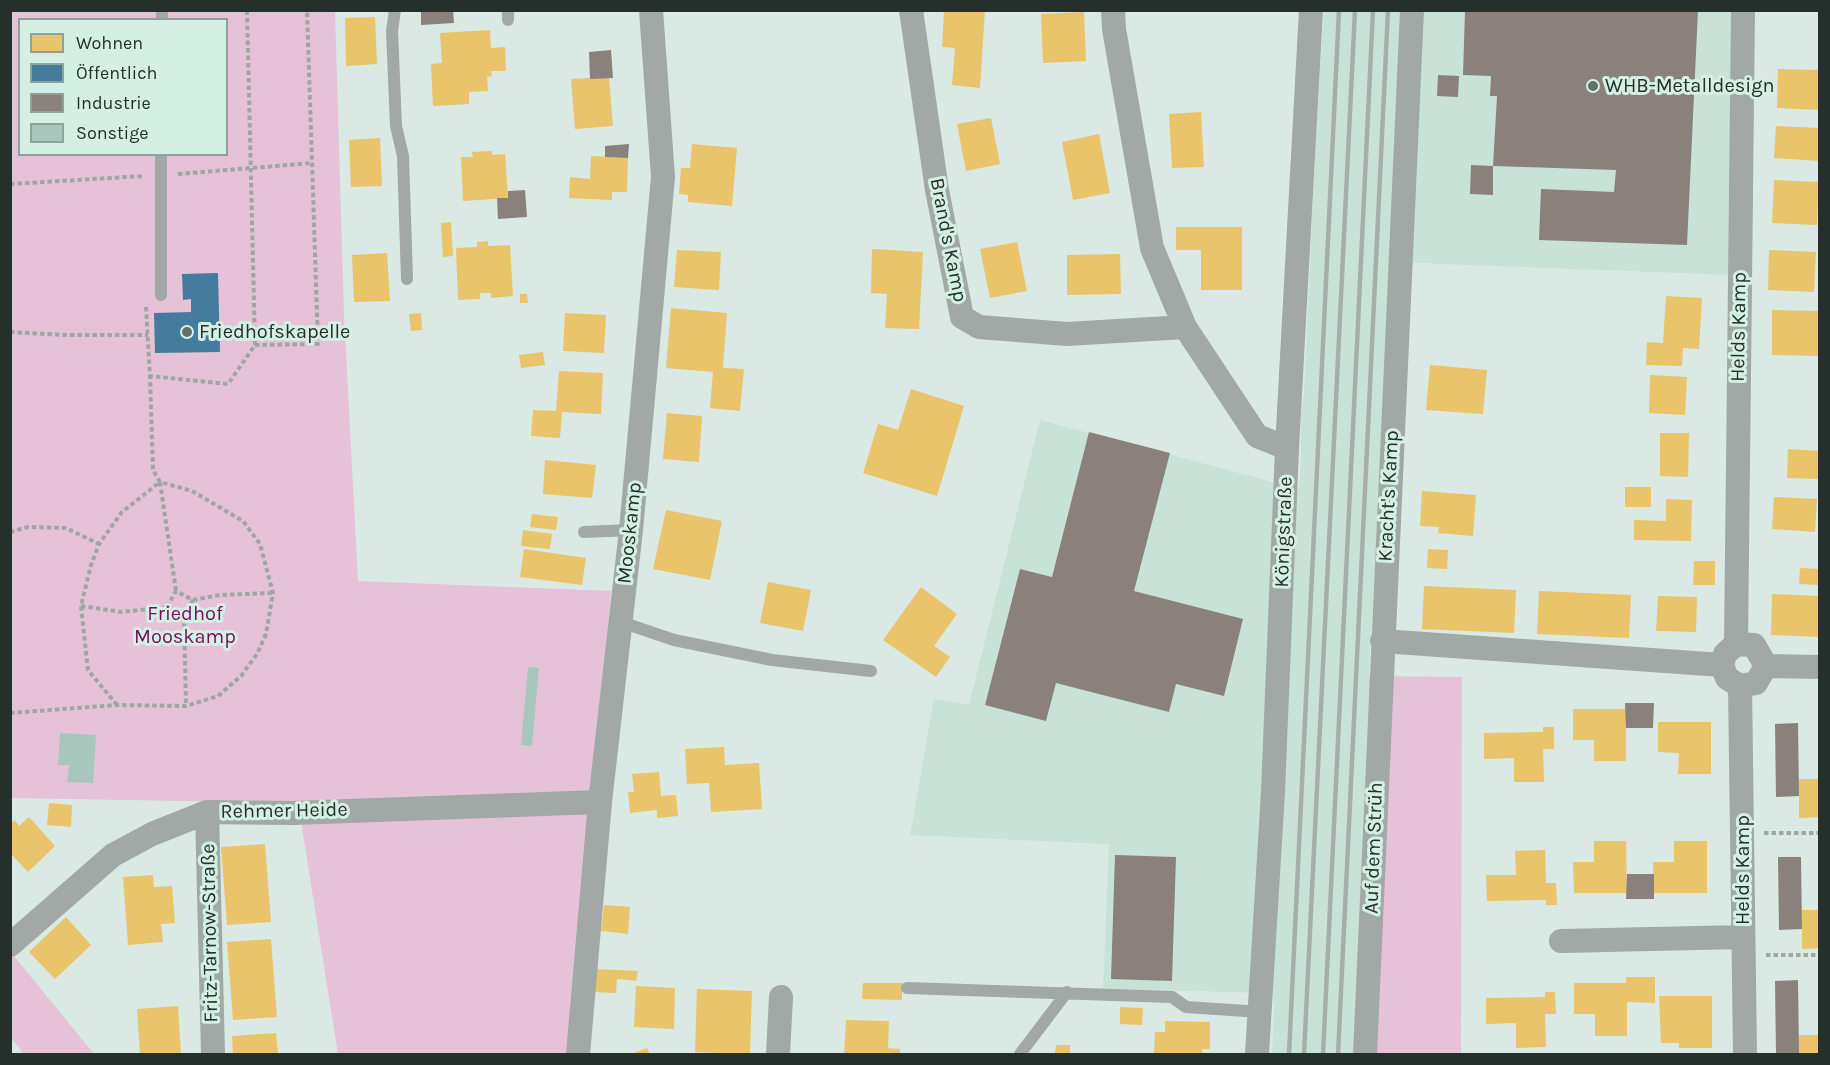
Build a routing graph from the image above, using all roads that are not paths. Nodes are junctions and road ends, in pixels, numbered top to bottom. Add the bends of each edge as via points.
1 (395, 10) edge
2 (651, 10) edge
3 (911, 10) edge
4 (1113, 10) edge
5 (1311, 10) edge
6 (1412, 10) edge
7 (1743, 10) edge
8 (161, 156) edge
9 (407, 279) dead end
10 (161, 295) road end
11 (1185, 327) junction
12 (1287, 448) junction
13 (631, 530) junction
14 (584, 532) dead end
15 (621, 622) junction
16 (1382, 641) junction
17 (1736, 644) junction
18 (1722, 665) junction
19 (1766, 666) junction
20 (1820, 667) edge
21 (871, 671) dead end
22 (1740, 686) junction
23 (600, 802) junction
24 (207, 812) junction
25 (1561, 941) dead end
26 (10, 945) edge
27 (1744, 946) junction
28 (907, 988) dead end
29 (1067, 992) junction
30 (781, 997) dead end
31 (1261, 1012) junction
32 (213, 1054) edge
33 (578, 1054) edge
34 (778, 1054) edge
35 (1020, 1054) edge
36 (1257, 1054) edge
37 (1365, 1054) edge
38 (1744, 1054) edge

1 - 9 lane via 392,31 396,126 403,156
2 - 13 street, Mooskamp via 663,177
3 - 11 street, Brand's Kamp via 937,190 962,317 979,327 1067,334
4 - 11 street via 1152,248
5 - 12 street, Königstraße
6 - 16 street, Kracht's Kamp
7 - 17 street, Helds Kamp
8 - 10 lane
11 - 12 street via 1257,436
12 - 31 street, Königstraße
13 - 14 lane
13 - 15 street, Mooskamp
15 - 21 lane via 674,640 772,660
15 - 23 street, Mooskamp
16 - 18 street
16 - 37 street, Auf dem Strüh
17 - 18 street via 1725,654
17 - 19 street via 1754,645
18 - 22 street via 1727,678
19 - 20 street
19 - 22 street via 1756,683
22 - 27 street, Helds Kamp
23 - 24 street, Rehmer Heide via 293,813
23 - 33 street, Mooskamp
24 - 26 street, Rehmer Heide via 113,855
24 - 32 street, Fritz-Tarnow-Straße
25 - 27 street
27 - 38 street, Helds Kamp
28 - 29 lane
29 - 31 lane via 1172,997 1185,1007
29 - 35 lane
30 - 34 street
31 - 36 street, Königstraße

